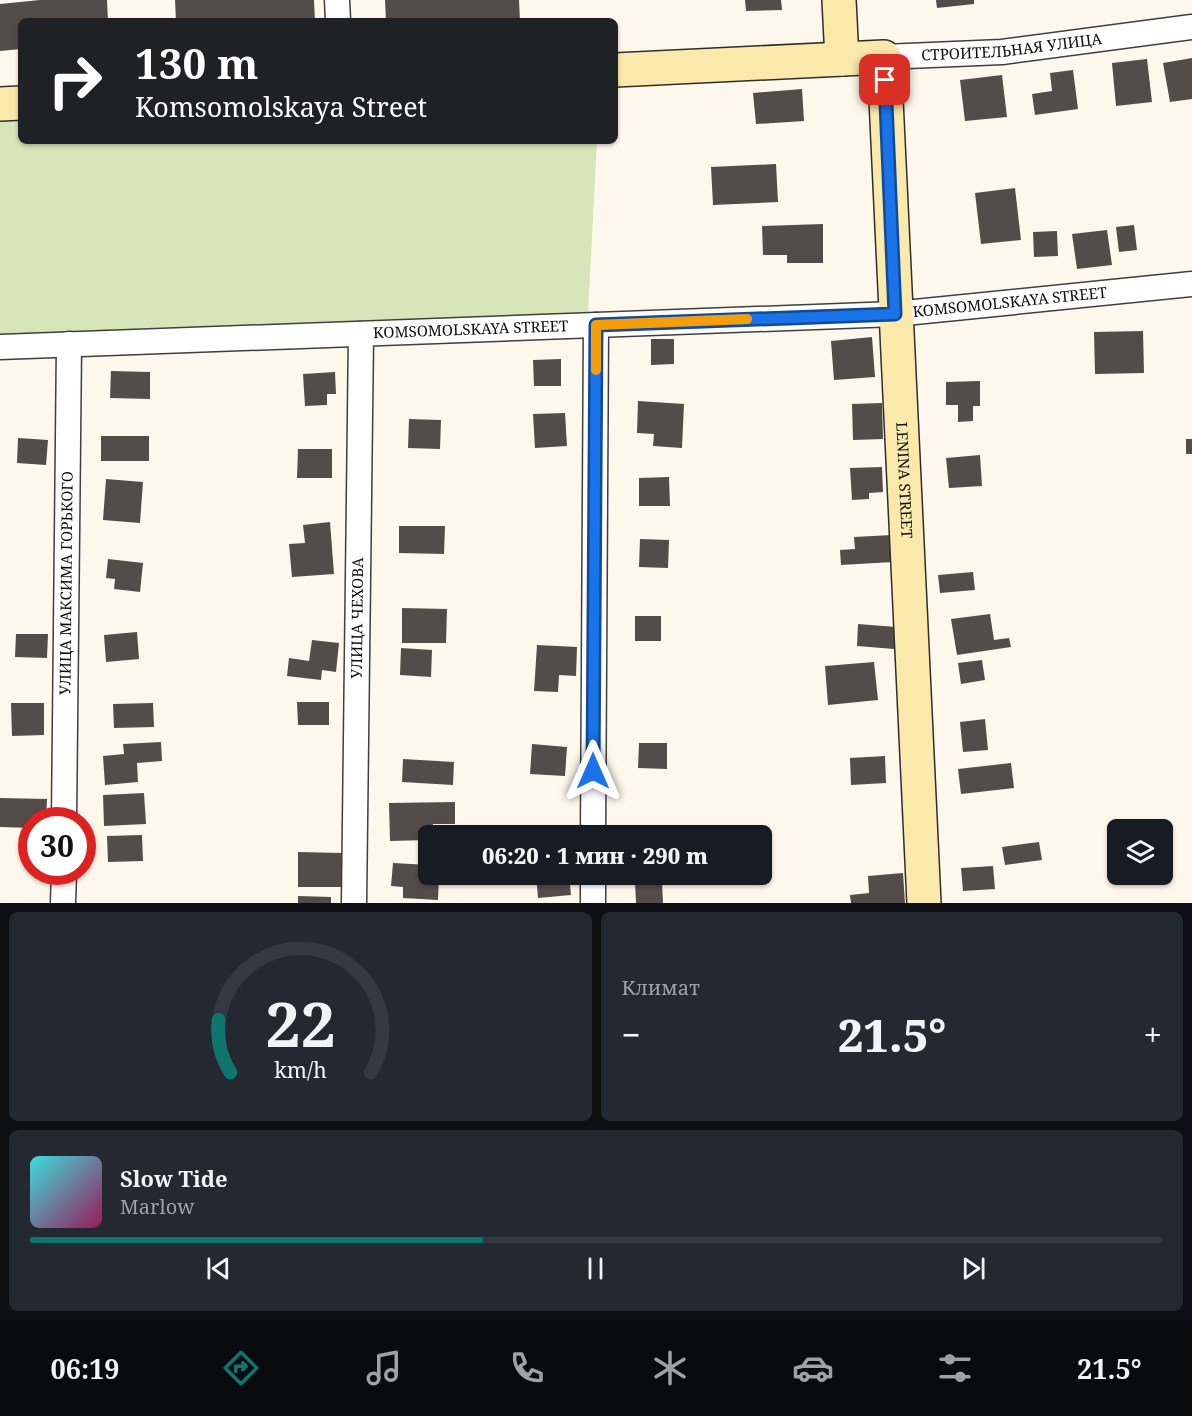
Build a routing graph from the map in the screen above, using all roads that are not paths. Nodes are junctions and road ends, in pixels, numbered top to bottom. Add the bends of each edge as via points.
1 (337, 0) edge
2 (839, 0) edge
3 (338, 18) edge
4 (1192, 27) edge
5 (884, 57) junction
6 (842, 59) junction
7 (618, 70) edge
8 (18, 103) edge
9 (0, 104) edge
10 (1192, 284) edge
11 (895, 314) junction
12 (596, 325) junction
13 (361, 334) junction
14 (69, 344) junction
15 (0, 347) edge
16 (64, 807) edge
17 (593, 825) edge
18 (64, 885) edge
19 (593, 885) edge
20 (63, 903) edge
21 (354, 903) edge
22 (593, 903) edge
23 (924, 903) edge

1 - 3 street
2 - 6 street
4 - 5 street, СТРОИТЕЛЬНАЯ УЛИЦА via 1002,51
5 - 6 street, СТРОИТЕЛЬНАЯ УЛИЦА
5 - 11 street, LENINA STREET
6 - 7 street, СТРОИТЕЛЬНАЯ УЛИЦА
8 - 9 street
10 - 11 street, KOMSOMOLSKAYA STREET
11 - 12 street, KOMSOMOLSKAYA STREET
11 - 23 street, LENINA STREET
12 - 13 street, KOMSOMOLSKAYA STREET
12 - 17 street
13 - 14 street, KOMSOMOLSKAYA STREET
13 - 21 street, УЛИЦА ЧЕХОВА
14 - 15 street, KOMSOMOLSKAYA STREET
14 - 16 street, УЛИЦА МАКСИМА ГОРЬКОГО
18 - 20 street
19 - 22 street

